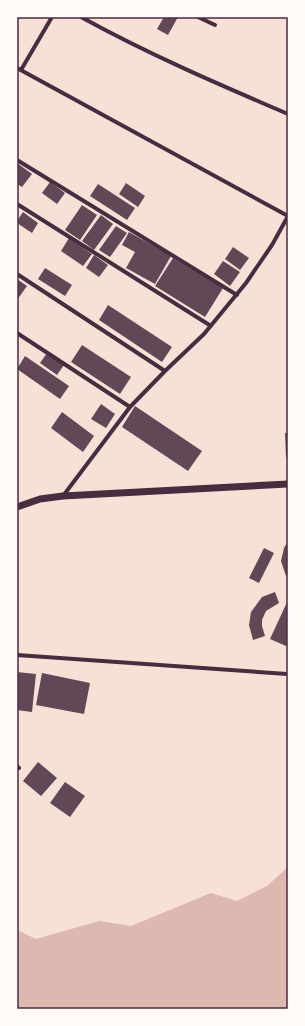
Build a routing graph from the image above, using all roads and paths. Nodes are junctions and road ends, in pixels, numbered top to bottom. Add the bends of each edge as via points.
1 (52, 17) edge
2 (81, 17) edge
3 (198, 17) edge
4 (215, 25) dead end
5 (19, 69) edge
6 (288, 114) edge
7 (17, 160) edge
8 (17, 204) edge
9 (288, 216) edge
10 (17, 274) edge
11 (237, 295) junction
12 (211, 326) junction
13 (17, 333) edge
14 (165, 371) junction
15 (130, 407) junction
16 (288, 484) edge
17 (63, 496) junction
18 (17, 507) edge
19 (17, 655) edge
20 (286, 674) dead end

1 - 5 street
2 - 6 street via 159,57
3 - 4 street
5 - 9 street
7 - 11 street
8 - 12 street
9 - 11 street via 272,245
10 - 14 street
11 - 12 street
12 - 14 street
13 - 15 street
14 - 15 street
15 - 17 street
16 - 17 street
17 - 18 street via 40,499
19 - 20 street

